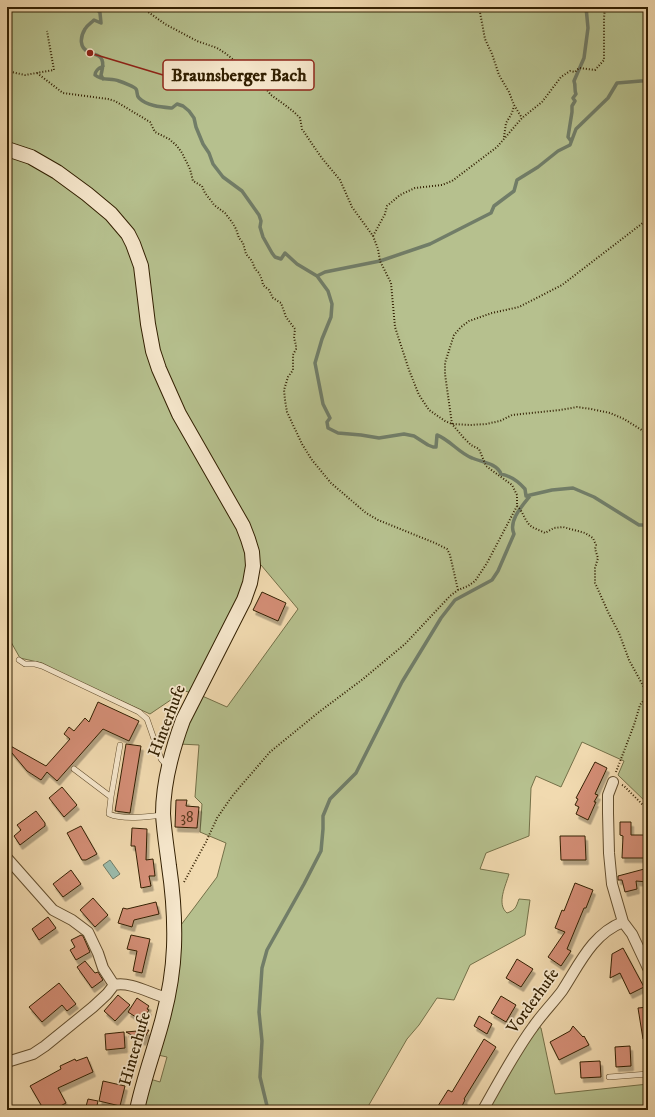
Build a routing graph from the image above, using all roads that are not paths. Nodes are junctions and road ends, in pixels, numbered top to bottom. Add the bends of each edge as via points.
1 (7, 149) edge
2 (19, 660) dead end
3 (120, 745) dead end
4 (168, 768) junction
5 (74, 769) dead end
6 (613, 782) road end
7 (111, 797) junction
8 (163, 815) junction
9 (7, 858) edge
10 (623, 922) junction
11 (648, 968) edge
12 (114, 985) junction
13 (168, 998) junction
14 (7, 1062) edge
15 (648, 1074) edge
16 (609, 1077) dead end
17 (137, 1110) edge
18 (483, 1110) edge

1 - 4 street, Hinterhufe via 32,157 73,183 110,214 128,234 141,266 148,324 158,369 178,414 243,526 252,552 253,566 244,600 183,720
2 - 4 lane via 25,664 42,666 139,712 147,720 161,759
3 - 7 lane
4 - 8 street, Hinterhufe
5 - 7 lane
6 - 10 street via 608,795 609,853 612,884
7 - 8 lane via 109,814 150,817
8 - 13 street, Hinterhufe via 174,926
9 - 12 street via 53,910 88,932 103,968
10 - 11 street via 632,934
10 - 18 street, Vorderhufe via 608,930 591,946 550,1007 519,1047
12 - 13 street, Hinterhufe via 122,984
12 - 14 street via 93,1007 45,1046 33,1054
13 - 17 street, Hinterhufe
15 - 16 lane

